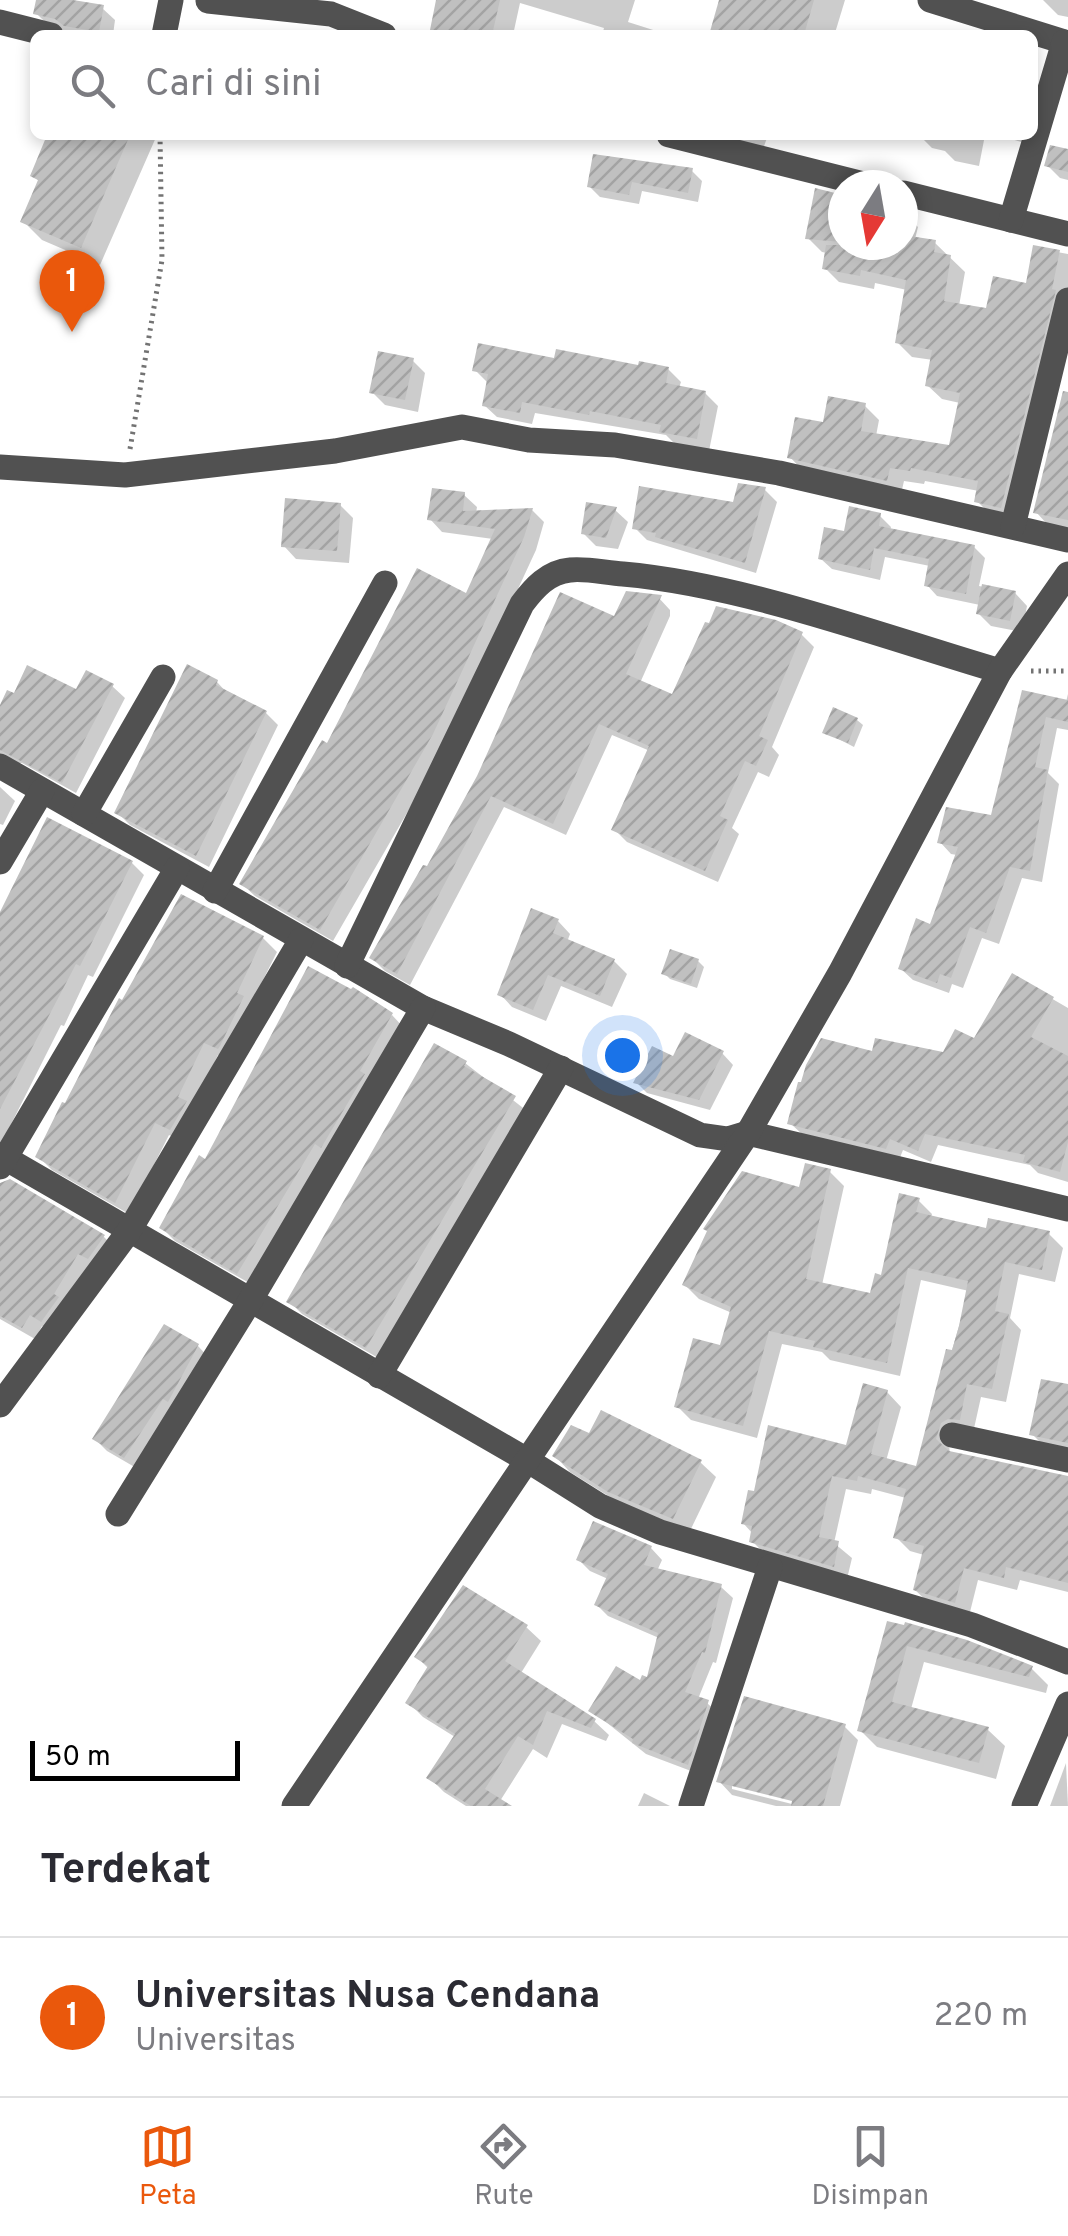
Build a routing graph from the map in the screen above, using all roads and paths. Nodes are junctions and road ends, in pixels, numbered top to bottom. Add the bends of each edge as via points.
1 (171, 0) edge
2 (930, 0) edge
3 (208, 1) edge
4 (0, 22) edge
5 (31, 30) edge
6 (165, 30) edge
7 (371, 30) edge
8 (1027, 30) edge
9 (1038, 33) edge
10 (1066, 42) edge
11 (1038, 133) edge
12 (160, 140) edge
13 (688, 140) edge
14 (1036, 140) edge
15 (828, 175) edge
16 (918, 198) edge
17 (1011, 220) junction
18 (1068, 234) edge
19 (1068, 300) edge
20 (0, 467) edge
21 (126, 475) junction
22 (1013, 526) junction
23 (1068, 540) edge
24 (1068, 574) edge
25 (385, 583) dead end
26 (1000, 671) junction
27 (163, 677) dead end
28 (0, 766) edge
29 (42, 790) junction
30 (84, 814) junction
31 (0, 862) edge
32 (177, 868) junction
33 (215, 891) junction
34 (301, 940) junction
35 (347, 966) junction
36 (423, 1008) junction
37 (560, 1068) junction
38 (748, 1133) junction
39 (2, 1160) edge
40 (1068, 1209) edge
41 (129, 1231) junction
42 (250, 1302) junction
43 (379, 1376) junction
44 (0, 1405) edge
45 (952, 1436) dead end
46 (527, 1460) junction
47 (1068, 1460) edge
48 (118, 1514) dead end
49 (770, 1567) junction
50 (1068, 1662) edge
51 (1068, 1704) edge
52 (1060, 1741) edge
53 (294, 1806) edge
54 (691, 1806) edge
55 (1024, 1806) edge

1 - 6 street
2 - 8 street
3 - 7 street via 331,14
4 - 5 street
9 - 10 street
10 - 11 street
12 - 21 path via 162,260
13 - 15 street
14 - 17 street
16 - 17 street
17 - 18 street
19 - 22 street
20 - 21 street
21 - 22 street via 335,451 462,427 778,473
22 - 23 street
24 - 26 street
25 - 33 street
26 - 35 street via 666,578 569,570 550,576 522,604
26 - 38 street
27 - 30 street
28 - 29 street
29 - 30 street
29 - 31 street
30 - 32 street
32 - 33 street
32 - 39 street
33 - 34 street
34 - 35 street
34 - 41 street
35 - 36 street
36 - 37 street
36 - 42 street
37 - 38 street via 700,1135 728,1139
37 - 43 street
38 - 40 street
38 - 46 street
39 - 41 street
41 - 42 street
41 - 44 street
42 - 43 street
42 - 48 street
43 - 46 street
45 - 47 street
46 - 49 street via 600,1506
46 - 53 street
49 - 50 street via 972,1625
49 - 54 street
51 - 52 street
52 - 55 street

